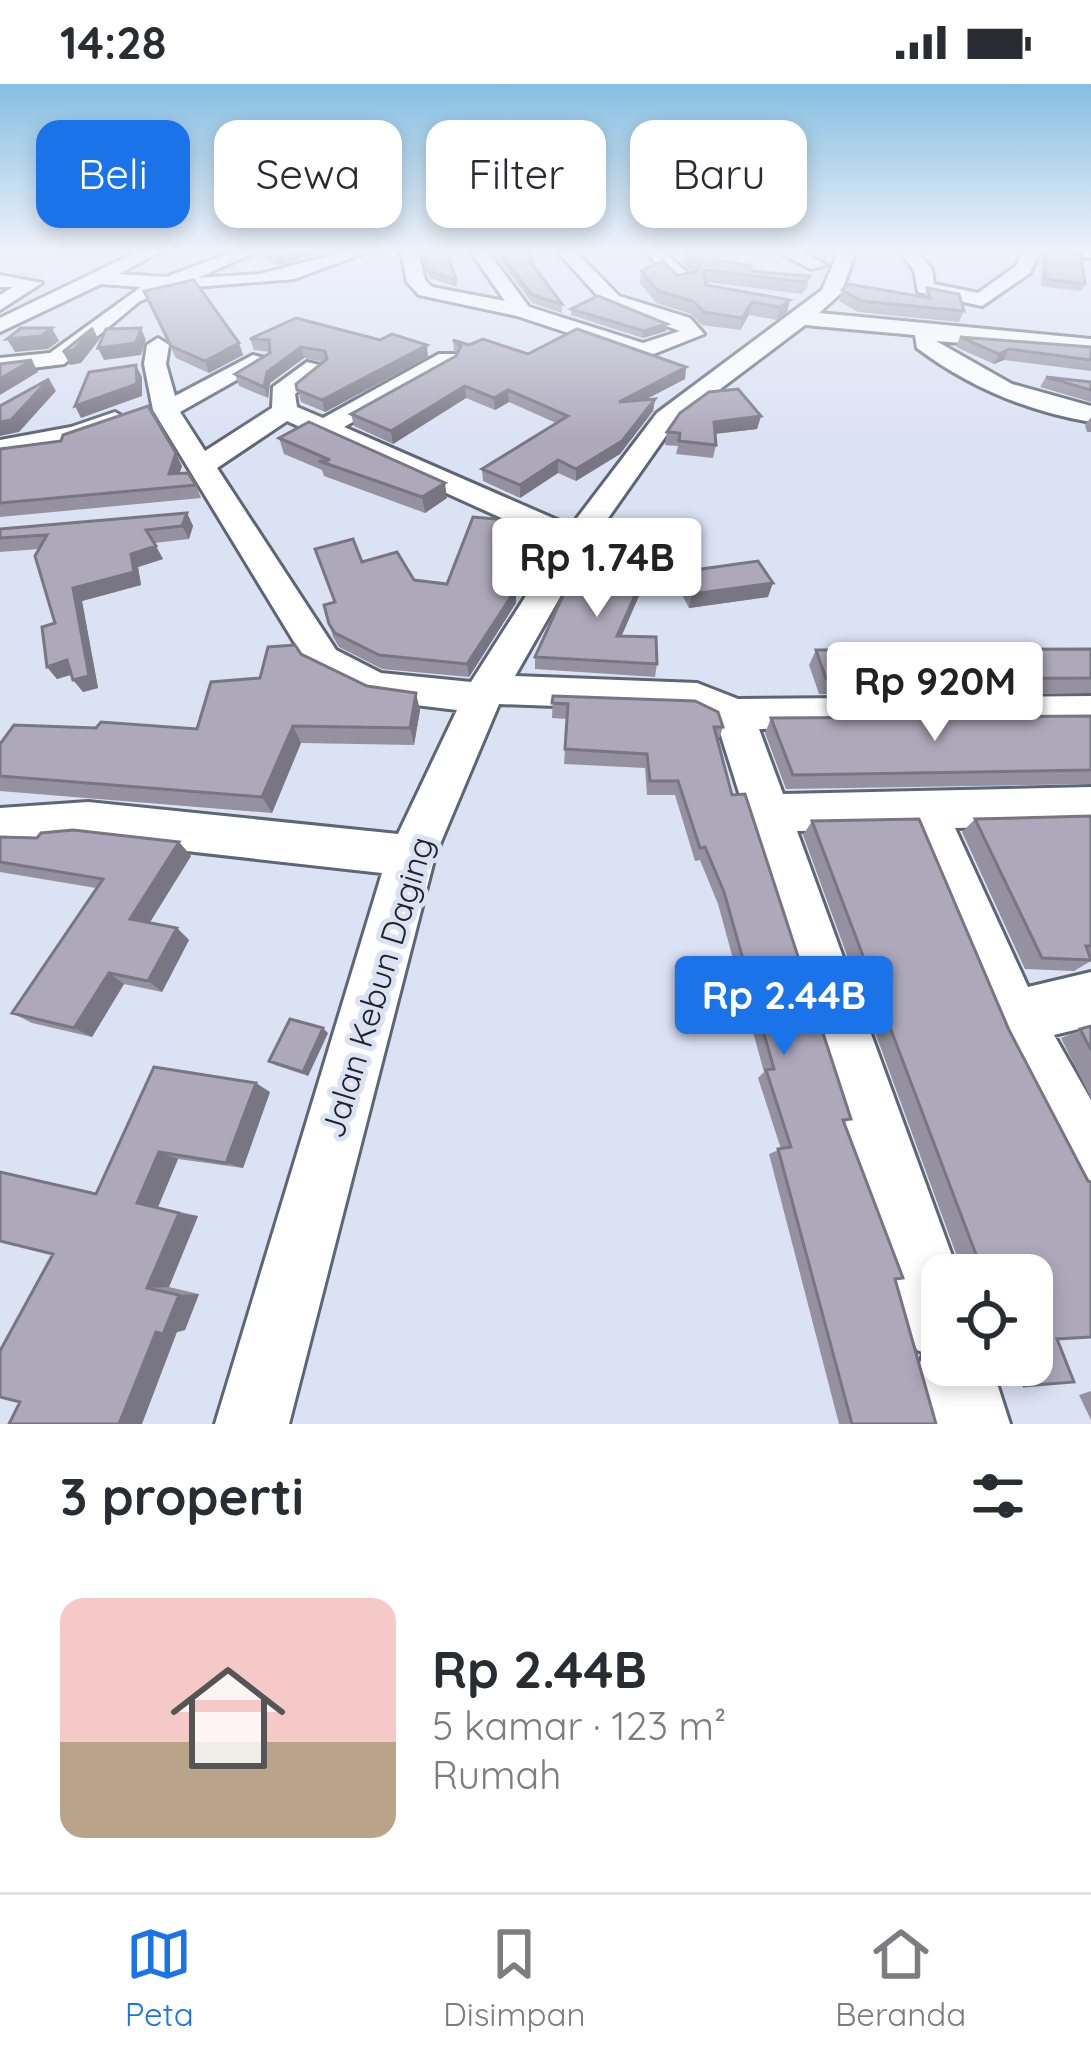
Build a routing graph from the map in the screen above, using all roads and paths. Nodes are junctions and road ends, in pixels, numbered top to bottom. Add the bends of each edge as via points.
1 (108, 315) edge
2 (533, 315) edge
3 (659, 315) edge
4 (797, 315) edge
5 (836, 315) edge
6 (926, 327) junction
7 (1091, 346) edge
8 (148, 359) dead end
9 (447, 359) edge
10 (261, 360) edge
11 (0, 364) edge
12 (315, 367) edge
13 (964, 367) junction
14 (80, 373) dead end
15 (1046, 377) edge
16 (35, 387) edge
17 (165, 405) junction
18 (285, 411) junction
19 (1091, 414) edge
20 (328, 426) junction
21 (0, 448) edge
22 (201, 466) junction
23 (577, 540) junction
24 (486, 693) junction
25 (1091, 711) edge
26 (734, 714) junction
27 (1091, 806) edge
28 (926, 811) junction
29 (772, 813) junction
30 (0, 827) edge
31 (411, 856) junction
32 (1091, 999) edge
33 (1014, 1018) junction
34 (1091, 1161) edge
35 (921, 1262) edge
36 (961, 1386) edge
37 (252, 1424) edge
38 (973, 1424) edge

1 - 11 street via 56,359
2 - 3 street via 643,350 693,334 689,324
4 - 23 street, Jalan Kebun Daging via 666,418
5 - 6 street
6 - 7 street
6 - 13 street via 925,343
8 - 17 street
9 - 20 street
10 - 17 street
12 - 18 street via 282,392
13 - 15 street
13 - 19 street via 1056,410
14 - 16 street
17 - 21 street
17 - 22 street
18 - 20 street
18 - 22 street
20 - 23 street
22 - 24 street via 215,510 323,659 374,686
23 - 24 street, Jalan Kebun Daging
24 - 26 street via 698,697
24 - 31 street, Jalan Kebun Daging
25 - 26 street
26 - 29 street
27 - 28 street
28 - 29 street
28 - 33 street
29 - 35 street
30 - 31 street via 88,820
31 - 37 street, Jalan Kebun Daging
32 - 33 street
33 - 34 street
36 - 38 street

